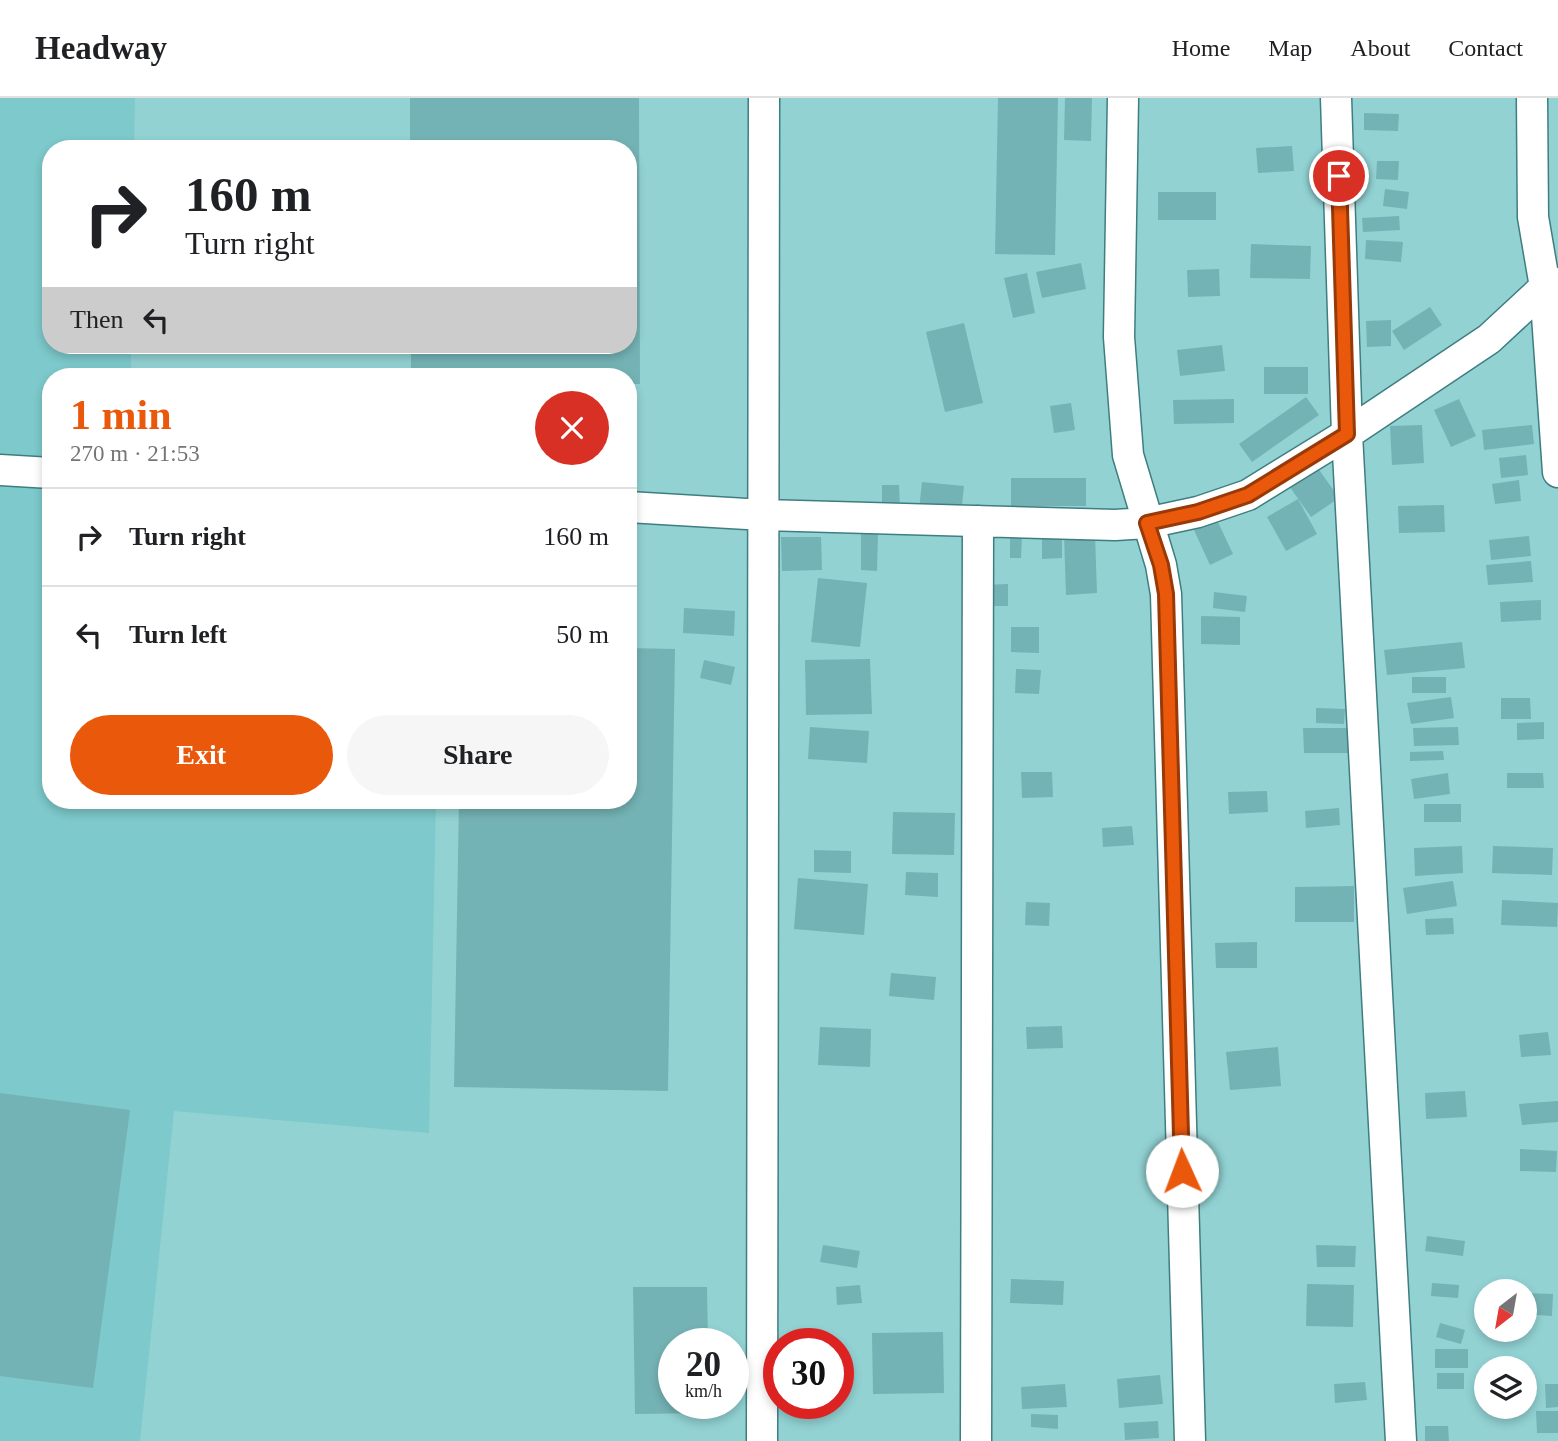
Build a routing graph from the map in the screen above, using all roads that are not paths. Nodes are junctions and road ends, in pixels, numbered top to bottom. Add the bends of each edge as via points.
1 (764, 98) edge
2 (1123, 98) edge
3 (1336, 98) edge
4 (1532, 98) edge
5 (1552, 285) edge
6 (1347, 434) junction
7 (0, 470) edge
8 (42, 472) edge
9 (1558, 472) edge
10 (637, 508) edge
11 (764, 515) junction
12 (978, 521) junction
13 (1147, 523) junction
14 (762, 1441) edge
15 (976, 1441) edge
16 (1190, 1441) edge
17 (1401, 1441) edge

1 - 11 street
2 - 13 street via 1119,337 1128,455
3 - 6 street
4 - 5 street via 1533,217
5 - 6 street via 1489,339
5 - 9 street
6 - 13 street via 1248,495
6 - 17 street
7 - 8 street
10 - 11 street
11 - 12 street
11 - 14 street
12 - 13 street
12 - 15 street
13 - 16 street via 1166,594

